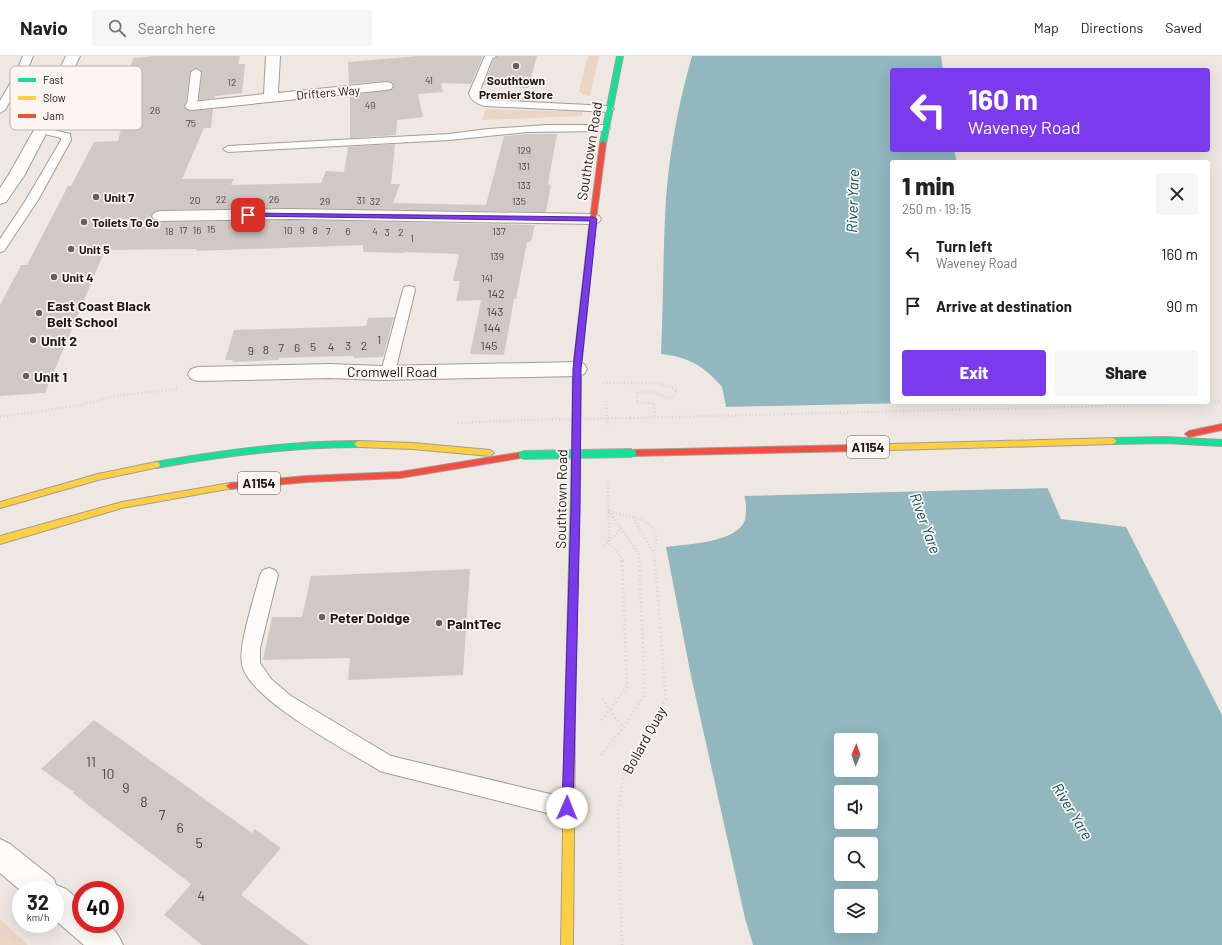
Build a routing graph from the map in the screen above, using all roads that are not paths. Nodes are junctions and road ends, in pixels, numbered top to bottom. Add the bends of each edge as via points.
1 (28, 56) edge
2 (74, 56) edge
3 (272, 56) edge
4 (491, 56) edge
5 (620, 56) edge
6 (24, 66) edge
7 (69, 66) edge
8 (196, 72) dead end
9 (386, 86) dead end
10 (10, 92) edge
11 (271, 97) junction
12 (192, 106) joint
13 (609, 109) junction
14 (0, 110) edge
15 (605, 128) junction
16 (41, 130) joint
17 (228, 149) dead end
18 (0, 199) edge
19 (160, 216) dead end
20 (593, 219) junction
21 (0, 248) edge
22 (409, 290) dead end
23 (577, 369) junction
24 (388, 372) junction
25 (203, 374) dead end
26 (1222, 427) edge
27 (1165, 440) junction
28 (1222, 443) edge
29 (523, 455) junction
30 (0, 505) edge
31 (0, 540) edge
32 (269, 575) dead end
33 (567, 808) junction
34 (0, 854) edge
35 (32, 881) edge
36 (64, 908) edge
37 (72, 914) edge
38 (94, 933) edge
39 (108, 945) edge
40 (567, 945) edge

1 - 6 lane
2 - 7 street
3 - 11 street
4 - 13 lane via 474,93 480,102
5 - 13 main road, Southtown Road
8 - 12 lane
9 - 11 street, Drifters Way
10 - 14 lane
11 - 12 street, Drifters Way
13 - 15 main road, Southtown Road
15 - 17 lane via 559,128 449,137
15 - 20 main road, Southtown Road
16 - 18 street via 16,176
16 - 21 lane via 66,136 66,140 32,200
19 - 20 street via 291,214
20 - 23 main road, Southtown Road
22 - 24 lane
23 - 24 street, Cromwell Road
23 - 33 main road, Southtown Road via 576,511
24 - 25 street, Cromwell Road
26 - 27 main road, A1154
27 - 28 main road, A1154
27 - 29 main road, A1154, bridge
29 - 30 main road, A1154 via 402,445 322,445 229,452 121,472
29 - 31 main road, A1154 via 400,475 224,486 122,506
32 - 33 lane via 251,648 251,665 264,685 284,702 387,764
33 - 40 main road, Southtown Road
34 - 35 street
36 - 37 street
38 - 39 street

